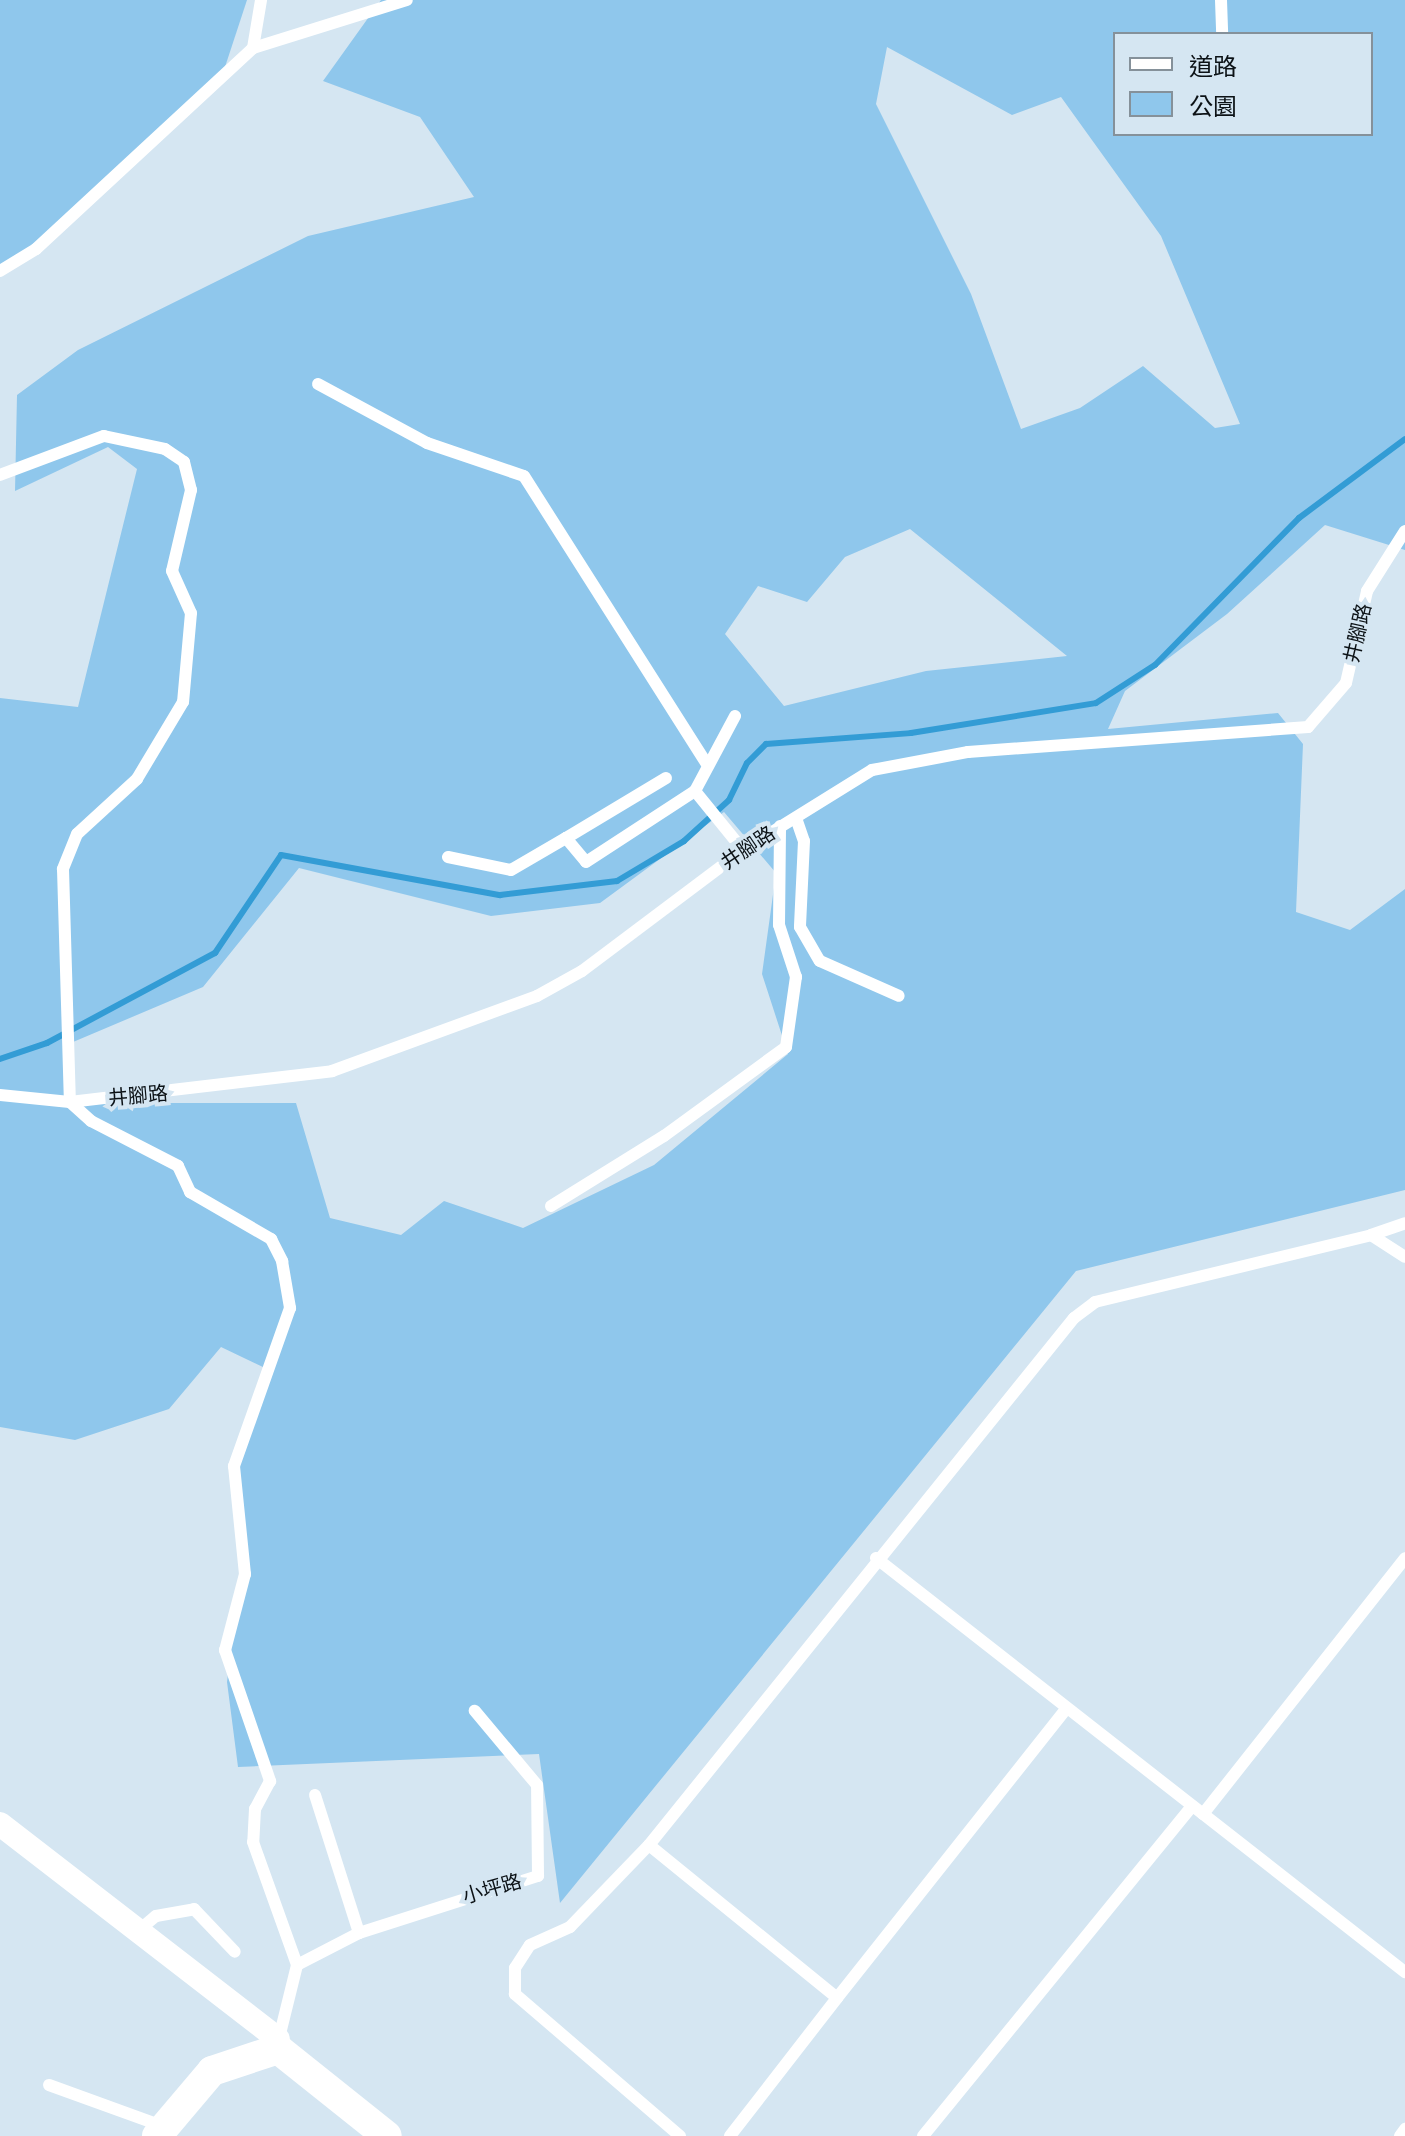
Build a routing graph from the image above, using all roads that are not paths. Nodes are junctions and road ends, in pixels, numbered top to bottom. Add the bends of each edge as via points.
1 (261, 0) edge
2 (407, 0) edge
3 (1221, 0) edge
4 (1222, 32) edge
5 (253, 48) junction
6 (0, 271) edge
7 (318, 384) dead end
8 (0, 475) edge
9 (1405, 531) edge
10 (735, 716) dead end
11 (706, 763) junction
12 (666, 778) dead end
13 (695, 791) junction
14 (796, 818) junction
15 (780, 826) junction
16 (566, 838) junction
17 (743, 850) junction
18 (448, 857) dead end
19 (899, 996) dead end
20 (0, 1095) edge
21 (70, 1102) junction
22 (551, 1206) dead end
23 (1405, 1223) edge
24 (1371, 1235) junction
25 (1405, 1257) edge
26 (876, 1558) junction
27 (1405, 1558) edge
28 (1067, 1708) junction
29 (475, 1711) dead end
30 (315, 1795) dead end
31 (1192, 1806) junction
32 (1203, 1814) junction
33 (0, 1824) edge
34 (649, 1845) junction
35 (138, 1931) junction
36 (359, 1933) junction
37 (235, 1952) dead end
38 (297, 1965) junction
39 (1405, 1972) edge
40 (837, 1998) junction
41 (278, 2044) junction
42 (49, 2085) dead end
43 (1405, 2129) edge
44 (161, 2132) edge
45 (387, 2136) edge
46 (680, 2136) edge
47 (730, 2136) edge
48 (923, 2136) edge
49 (1400, 2136) edge

1 - 5 lane
2 - 5 lane
3 - 4 lane
5 - 6 lane via 36,249
7 - 11 lane via 427,443 524,476
8 - 21 lane via 104,436 165,449 184,462 191,490 172,571 191,613 183,702 137,779 77,834 63,869
9 - 14 lane, 井腳路 via 1367,591 1346,683 1308,727 968,752 872,770
10 - 11 lane
11 - 13 lane
12 - 16 lane
13 - 16 lane via 586,862
13 - 17 lane
14 - 15 lane, 井腳路
14 - 19 lane via 804,841 800,927 820,961
15 - 17 lane, 井腳路
15 - 22 lane via 779,925 796,977 786,1047 664,1136
16 - 18 lane via 511,870
17 - 21 lane, 井腳路 via 582,971 537,996 332,1071
20 - 21 lane, 井腳路
21 - 38 lane via 91,1121 178,1166 190,1192 271,1239 282,1261 290,1308 234,1466 245,1574 225,1650 270,1781 255,1809 253,1842
23 - 24 lane
24 - 25 lane
24 - 26 lane via 1095,1302 1074,1318
26 - 28 lane
26 - 34 lane
27 - 32 lane
28 - 31 lane
28 - 40 lane
29 - 36 lane, 小坪路 via 537,1785 538,1876
30 - 36 lane
31 - 32 lane
31 - 48 lane
32 - 39 lane
33 - 35 street
34 - 40 lane
34 - 46 lane via 570,1927 530,1945 515,1968 515,1994
35 - 37 lane via 156,1916 194,1909
35 - 41 street
36 - 38 lane, 小坪路
38 - 41 lane
40 - 47 lane
41 - 44 street via 212,2071
41 - 45 street
42 - 44 lane
43 - 49 lane

